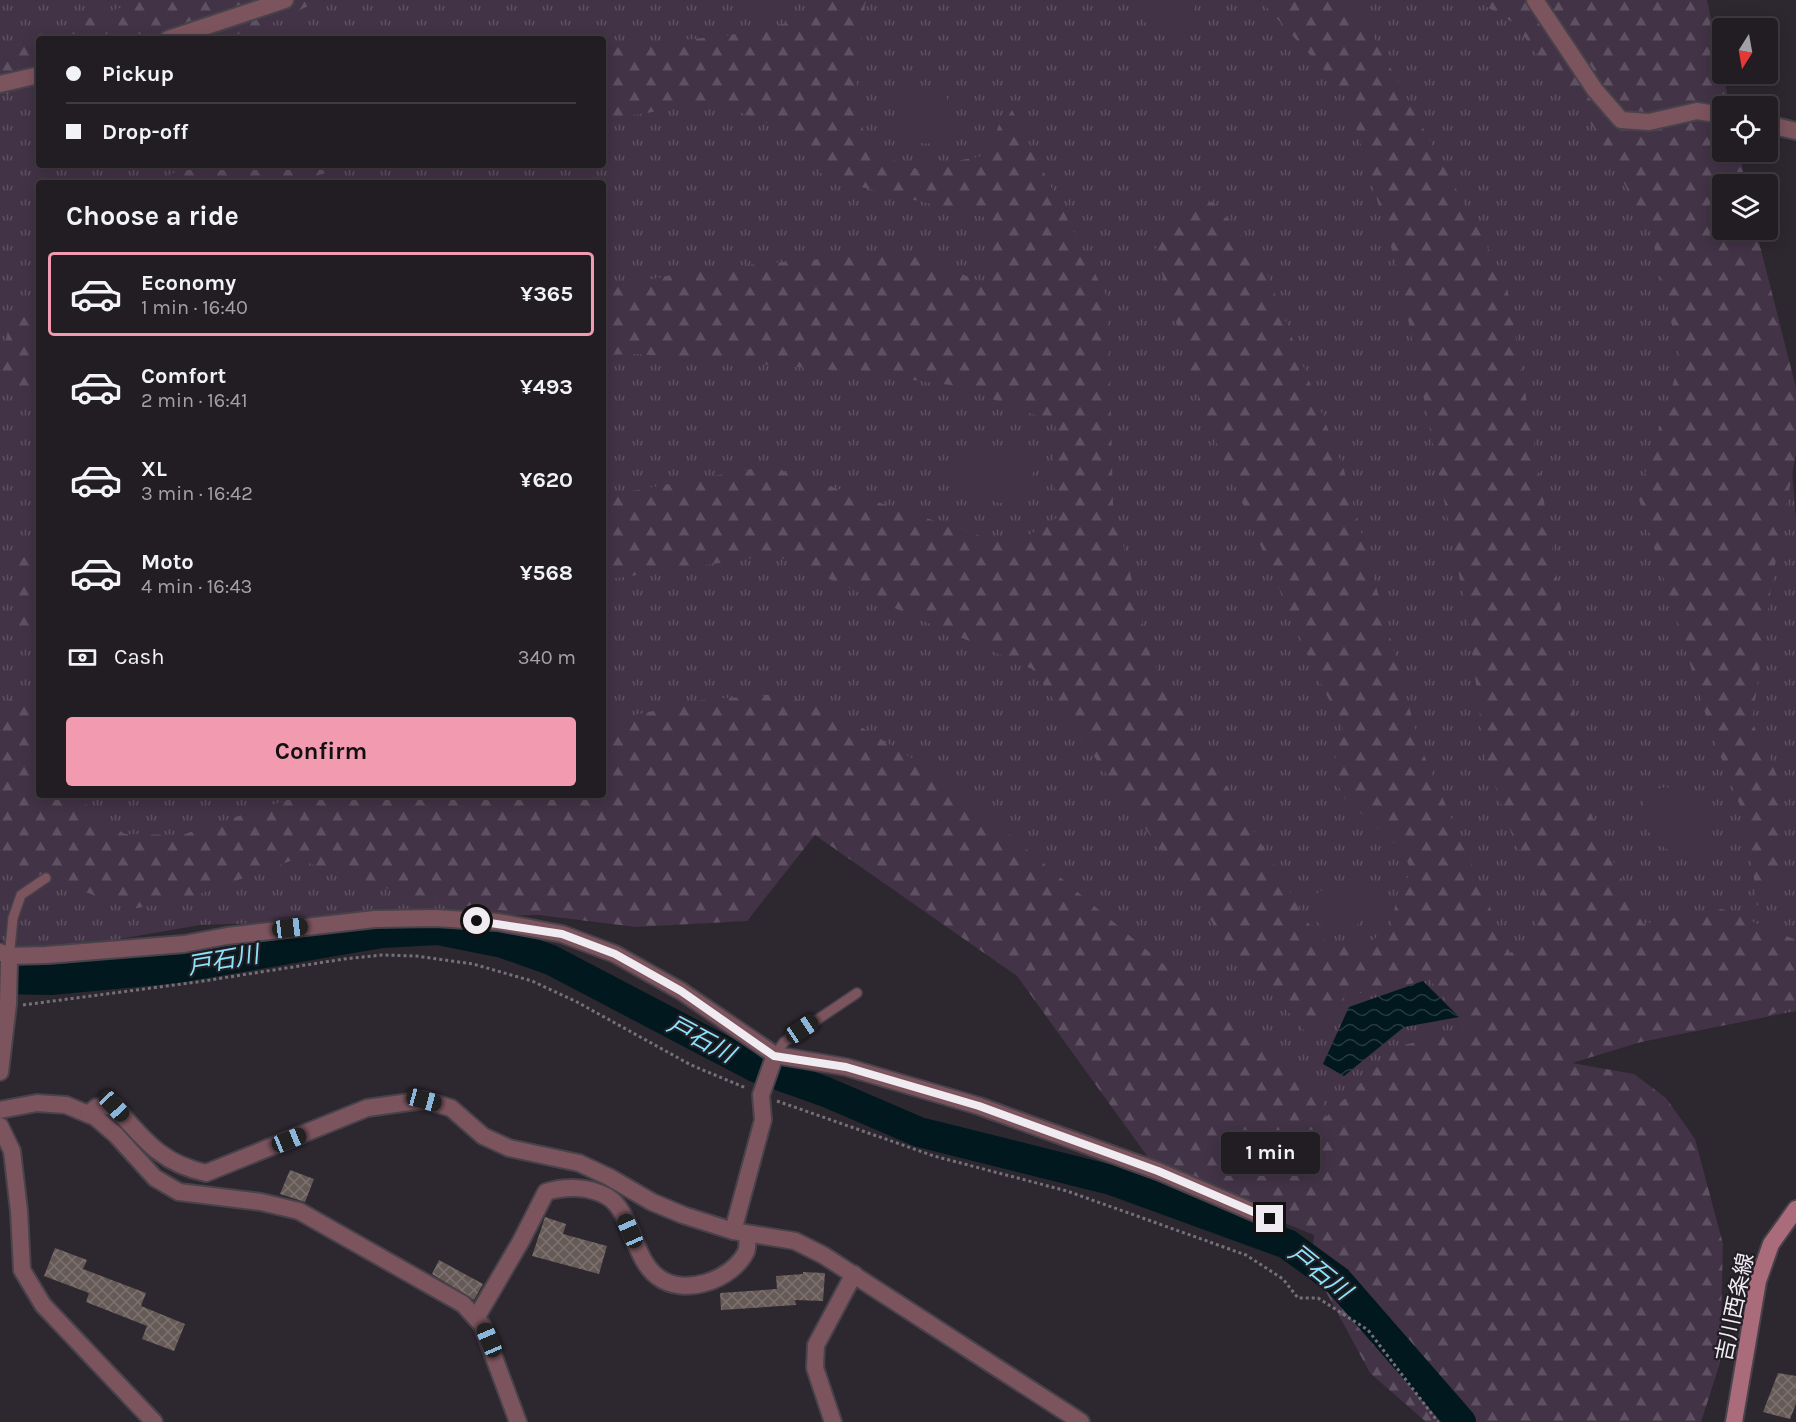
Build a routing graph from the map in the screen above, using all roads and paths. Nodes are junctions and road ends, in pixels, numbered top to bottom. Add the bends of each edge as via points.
1 (285, 0) edge
2 (1536, 0) edge
3 (177, 36) edge
4 (36, 76) edge
5 (0, 84) edge
6 (1712, 113) edge
7 (1778, 127) edge
8 (1796, 131) edge
9 (46, 878) dead end
10 (6, 956) edge
11 (857, 993) dead end
12 (8, 1002) junction
13 (774, 1056) junction
14 (0, 1072) edge
15 (761, 1095) junction
16 (0, 1110) edge
17 (88, 1114) junction
18 (0, 1126) edge
19 (1796, 1209) edge
20 (1270, 1219) dead end
21 (741, 1233) junction
22 (854, 1274) junction
23 (476, 1318) junction
24 (154, 1422) edge
25 (518, 1422) edge
26 (833, 1422) edge
27 (1081, 1422) edge
28 (1438, 1422) edge
29 (1734, 1422) edge

1 - 3 street
2 - 6 street via 1595,90 1620,120 1648,122 1697,111
4 - 5 street
7 - 8 street
9 - 10 lane via 21,896
10 - 12 street
10 - 13 street via 184,944 375,919 498,922 562,934 615,954 681,991
11 - 13 lane via 784,1042
12 - 14 street
12 - 15 path via 26,1005 353,958 416,956 473,964 532,981 691,1065
13 - 15 street
13 - 20 street via 846,1067 979,1106 1158,1171
15 - 21 street via 763,1120
15 - 28 path via 934,1156 1067,1191 1246,1255 1283,1279 1298,1298 1318,1298 1368,1330
16 - 17 street via 37,1103 66,1105
17 - 21 street via 97,1107 114,1106 157,1152 182,1168 206,1173 366,1108 424,1100 451,1108 483,1136 508,1148 579,1163 652,1202
17 - 23 street via 116,1135 154,1178 179,1192 299,1211 463,1304
18 - 24 street via 12,1151 22,1270 43,1305
19 - 29 main road, 吉川西条線 via 1771,1244 1758,1281
21 - 22 street via 795,1241
21 - 23 street via 746,1252 723,1276 700,1286 675,1284 659,1278 643,1261 623,1216 609,1197 562,1187 546,1192
22 - 26 street via 816,1345 815,1368
22 - 27 street
23 - 25 street via 496,1356

